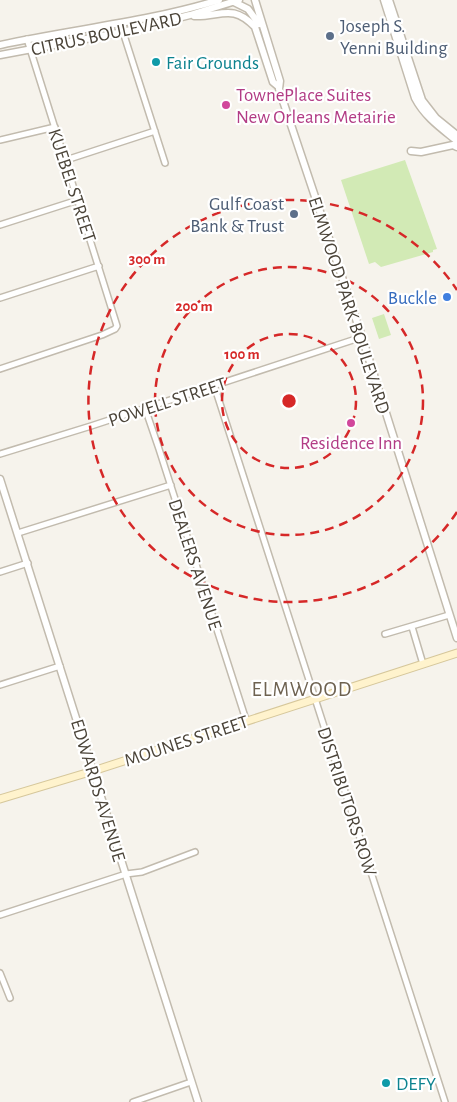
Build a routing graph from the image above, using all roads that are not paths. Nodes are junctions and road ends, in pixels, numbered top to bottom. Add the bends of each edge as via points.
1 (384, 0) edge
2 (389, 0) edge
3 (217, 1) edge
4 (236, 1) edge
5 (256, 2) edge
6 (204, 4) junction
7 (237, 14) junction
8 (190, 15) junction
9 (173, 19) junction
10 (120, 23) junction
11 (264, 31) junction
12 (122, 32) junction
13 (26, 39) junction
14 (0, 45) edge
15 (29, 49) junction
16 (0, 55) edge
17 (278, 88) junction
18 (55, 127) junction
19 (155, 131) junction
20 (456, 132) edge
21 (0, 140) edge
22 (457, 141) edge
23 (457, 147) edge
24 (411, 151) dead end
25 (66, 160) junction
26 (165, 163) dead end
27 (78, 200) junction
28 (0, 225) edge
29 (99, 266) junction
30 (0, 298) edge
31 (362, 337) junction
32 (0, 369) edge
33 (214, 385) junction
34 (145, 408) junction
35 (0, 454) edge
36 (0, 479) edge
37 (171, 485) junction
38 (18, 533) junction
39 (28, 563) junction
40 (0, 572) edge
41 (449, 614) junction
42 (412, 627) junction
43 (385, 634) dead end
44 (457, 638) edge
45 (457, 653) edge
46 (423, 664) junction
47 (60, 666) junction
48 (0, 685) edge
49 (315, 698) junction
50 (246, 720) junction
51 (93, 771) junction
52 (0, 799) edge
53 (195, 852) dead end
54 (126, 874) junction
55 (0, 915) edge
56 (0, 973) edge
57 (10, 998) dead end
58 (191, 1082) junction
59 (133, 1102) edge
60 (198, 1102) edge
61 (445, 1102) edge

1 - 22 street via 415,98 429,118
2 - 20 street via 422,100 436,118
3 - 4 street
3 - 6 street, CITRUS BOULEVARD
4 - 7 street
4 - 8 street, CITRUS BOULEVARD
4 - 11 street, ELMWOOD PARK BOULEVARD via 248,9
5 - 11 street, ELMWOOD PARK BOULEVARD
6 - 9 street via 202,8
6 - 10 street, CITRUS BOULEVARD
7 - 8 street
7 - 17 street, ELMWOOD PARK BOULEVARD via 255,27 273,82
8 - 9 street, CITRUS BOULEVARD
9 - 12 street, CITRUS BOULEVARD
10 - 12 street
10 - 13 street, CITRUS BOULEVARD
11 - 17 street, ELMWOOD PARK BOULEVARD via 280,81
12 - 15 street, CITRUS BOULEVARD
12 - 19 street
13 - 14 street, CITRUS BOULEVARD
13 - 15 street, KUEBEL STREET
15 - 16 street, CITRUS BOULEVARD
15 - 18 street, KUEBEL STREET
17 - 31 street, ELMWOOD PARK BOULEVARD
18 - 21 street
18 - 25 street, KUEBEL STREET
19 - 25 street
19 - 26 street
23 - 24 street
25 - 27 street, KUEBEL STREET
27 - 28 street
27 - 29 street, KUEBEL STREET
29 - 30 street
29 - 32 street, KUEBEL STREET via 117,326 114,330
31 - 33 street, POWELL STREET
31 - 41 street, ELMWOOD PARK BOULEVARD
33 - 34 street, POWELL STREET
33 - 49 street, DISTRIBUTORS ROW
34 - 35 street, POWELL STREET
34 - 37 street, DEALERS AVENUE
36 - 38 street, EDWARDS AVENUE
37 - 38 street
37 - 50 street, DEALERS AVENUE
38 - 39 street, EDWARDS AVENUE
39 - 40 street
39 - 47 street, EDWARDS AVENUE
41 - 42 street
41 - 44 street, ELMWOOD PARK BOULEVARD
42 - 43 street
42 - 46 street
45 - 46 main road, MOUNES STREET
46 - 49 main road, MOUNES STREET
47 - 48 street
47 - 51 street, EDWARDS AVENUE
49 - 50 main road, MOUNES STREET
49 - 61 street, DISTRIBUTORS ROW
50 - 51 main road, MOUNES STREET
51 - 52 main road, MOUNES STREET
51 - 54 street, EDWARDS AVENUE
53 - 54 street via 142,872
54 - 55 street
54 - 58 street, EDWARDS AVENUE
56 - 57 street
58 - 59 street
58 - 60 street, EDWARDS AVENUE

